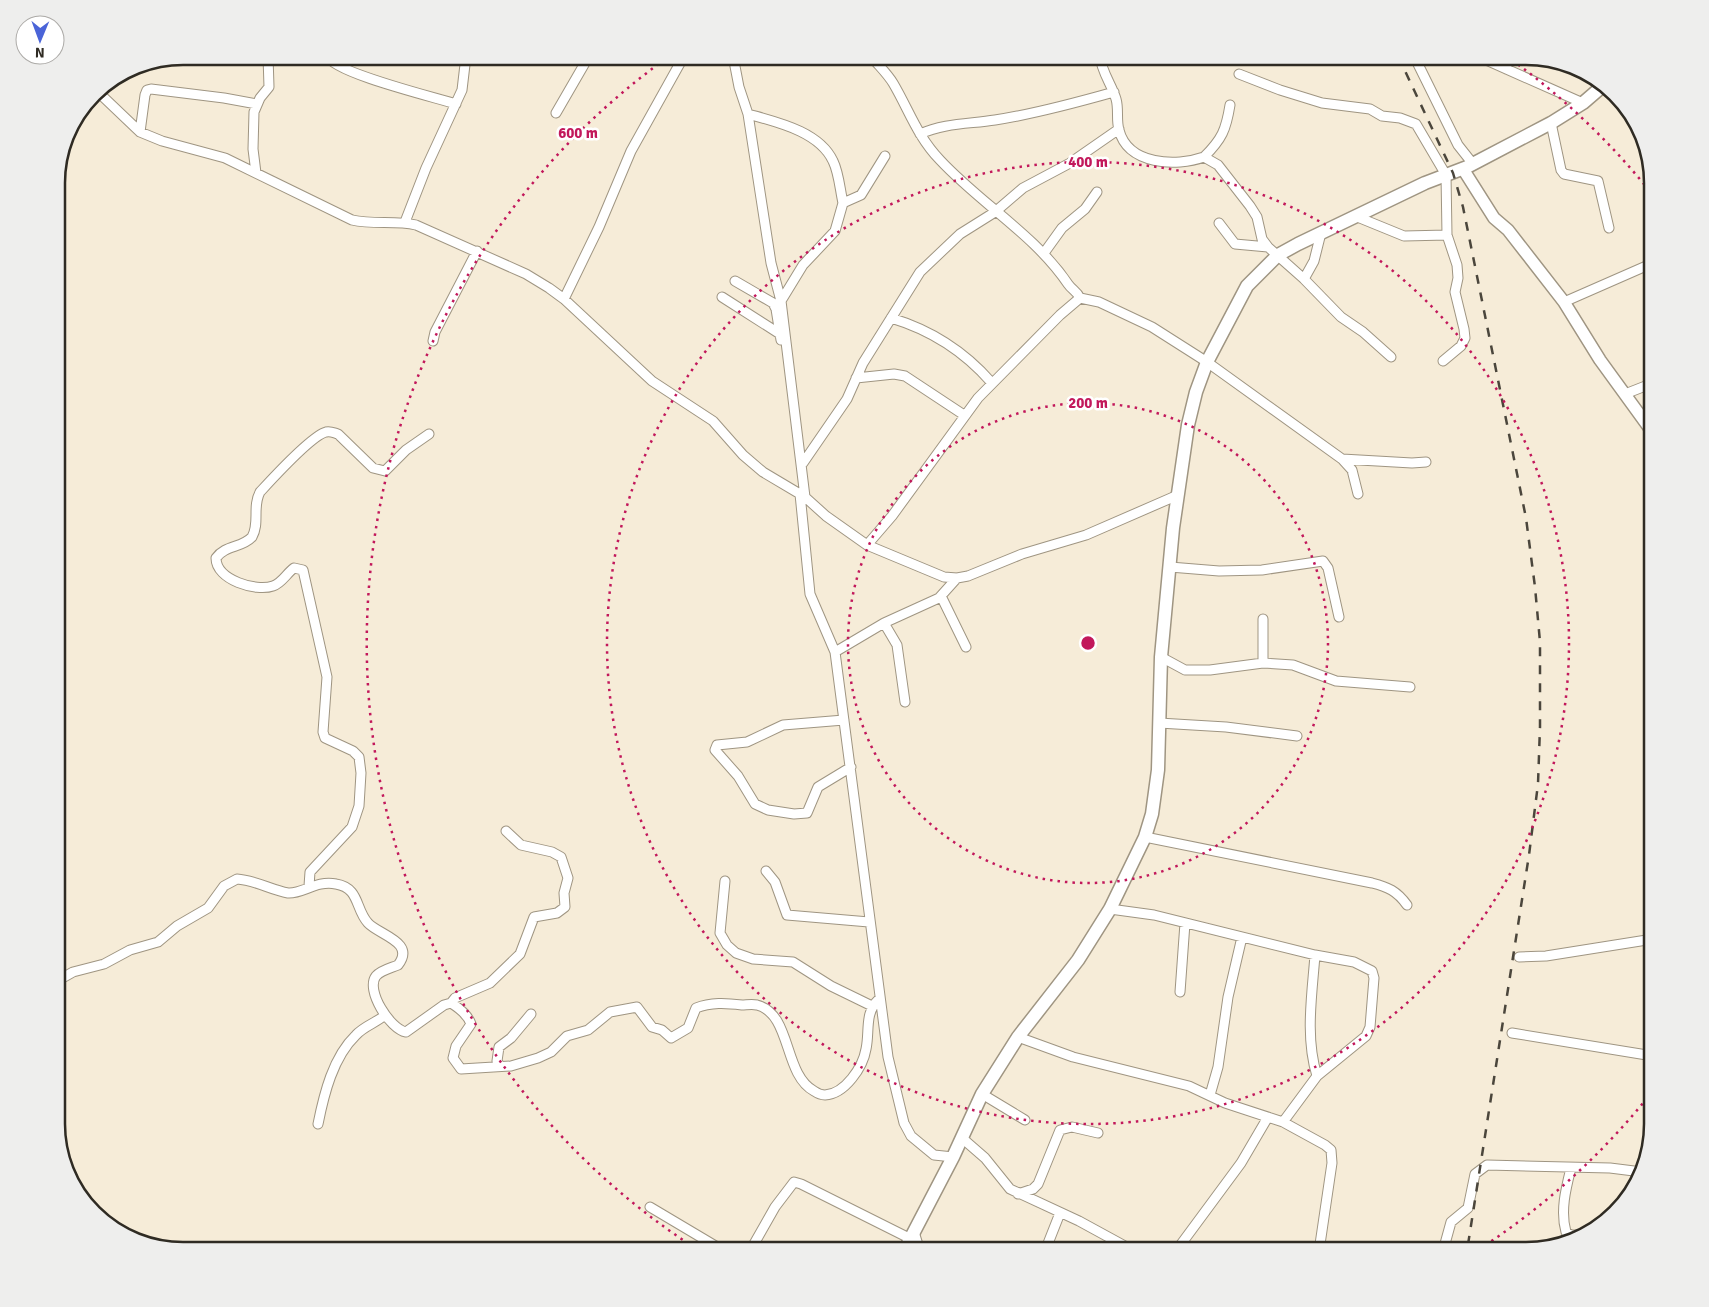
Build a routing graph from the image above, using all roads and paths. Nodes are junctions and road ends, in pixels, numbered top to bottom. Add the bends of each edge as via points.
1 (268, 65) edge
2 (336, 65) edge
3 (465, 65) edge
4 (584, 65) edge
5 (679, 65) edge
6 (735, 65) edge
7 (878, 65) edge
8 (1102, 65) edge
9 (1418, 65) edge
10 (1497, 65) edge
11 (1507, 65) edge
12 (1506, 69) junction
13 (1239, 74) dead end
14 (1599, 90) edge
15 (1114, 92) junction
16 (102, 97) edge
17 (1583, 103) junction
18 (257, 104) junction
19 (456, 104) junction
20 (1230, 105) dead end
21 (556, 113) dead end
22 (748, 114) junction
23 (1551, 123) junction
24 (1119, 130) junction
25 (140, 132) junction
26 (920, 134) junction
27 (885, 156) dead end
28 (1204, 157) junction
29 (1468, 166) junction
30 (256, 173) junction
31 (1446, 175) junction
32 (1097, 192) dead end
33 (843, 203) junction
34 (995, 212) junction
35 (1355, 216) junction
36 (405, 222) junction
37 (1219, 222) dead end
38 (1609, 228) dead end
39 (1321, 233) junction
40 (1447, 235) junction
41 (477, 251) junction
42 (1273, 252) junction
43 (1044, 253) junction
44 (1644, 267) edge
45 (1304, 279) junction
46 (735, 281) dead end
47 (722, 297) dead end
48 (1080, 298) junction
49 (564, 300) junction
50 (781, 301) junction
51 (1564, 302) junction
52 (891, 318) junction
53 (780, 334) junction
54 (433, 341) dead end
55 (788, 355) junction
56 (1391, 357) dead end
57 (1442, 361) dead end
58 (1207, 362) junction
59 (856, 378) junction
60 (991, 382) junction
61 (1644, 387) edge
62 (1625, 394) junction
63 (964, 415) junction
64 (1644, 420) edge
65 (429, 434) dead end
66 (1342, 459) junction
67 (1426, 462) dead end
68 (803, 463) junction
69 (1358, 494) dead end
70 (1178, 495) junction
71 (803, 496) junction
72 (867, 545) junction
73 (1170, 567) junction
74 (957, 578) junction
75 (941, 596) junction
76 (1339, 617) dead end
77 (1263, 618) dead end
78 (884, 623) junction
79 (966, 646) dead end
80 (835, 652) junction
81 (1161, 657) junction
82 (1263, 663) junction
83 (1410, 687) dead end
84 (905, 702) dead end
85 (844, 720) junction
86 (1160, 723) junction
87 (1297, 736) dead end
88 (851, 768) junction
89 (506, 830) dead end
90 (1145, 837) junction
91 (766, 871) dead end
92 (725, 881) dead end
93 (309, 886) junction
94 (1407, 905) dead end
95 (1110, 909) junction
96 (869, 922) junction
97 (1185, 923) junction
98 (1242, 937) junction
99 (1644, 940) edge
100 (1315, 955) junction
101 (1519, 956) dead end
102 (65, 976) edge
103 (1180, 992) dead end
104 (875, 1002) junction
105 (451, 1003) junction
106 (531, 1014) dead end
107 (385, 1015) junction
108 (1512, 1032) dead end
109 (1018, 1036) junction
110 (1644, 1054) edge
111 (500, 1066) junction
112 (1317, 1076) junction
113 (982, 1094) junction
114 (1210, 1094) junction
115 (1268, 1117) junction
116 (1026, 1120) dead end
117 (1283, 1122) junction
118 (318, 1124) dead end
119 (1098, 1133) dead end
120 (962, 1138) junction
121 (953, 1157) junction
122 (1571, 1168) junction
123 (1634, 1172) edge
124 (1018, 1194) junction
125 (650, 1207) dead end
126 (1060, 1213) junction
127 (1569, 1234) edge
128 (913, 1235) junction
129 (709, 1242) edge
130 (755, 1242) edge
131 (909, 1242) edge
132 (916, 1242) edge
133 (1049, 1242) edge
134 (1116, 1242) edge
135 (1183, 1242) edge
136 (1320, 1242) edge
137 (1445, 1242) edge

1 - 18 street via 269,86
2 - 19 street via 350,73
3 - 19 street via 464,83
4 - 21 street
5 - 49 street via 631,151
6 - 22 street
7 - 26 street via 893,84
8 - 15 street
9 - 29 street
10 - 12 street
11 - 12 street
12 - 17 street
13 - 31 street via 1322,103 1370,110 1382,116 1411,121 1422,133
14 - 17 main road
15 - 24 street
15 - 26 street via 1032,114 948,125
16 - 25 street
17 - 23 main road
18 - 25 street via 151,88 145,95
18 - 30 street via 253,148
19 - 36 street
20 - 28 street via 1220,141
22 - 33 street via 792,128 824,149 833,161
22 - 50 street via 771,263
23 - 29 main road
23 - 38 street via 1561,170 1564,174 1598,181
24 - 28 street via 1131,150 1149,158 1182,162
24 - 34 street via 1023,188
25 - 30 street via 225,158
26 - 34 street via 939,159
27 - 33 street via 861,195
28 - 42 street via 1218,165 1258,217 1262,239
29 - 31 main road
29 - 51 street via 1494,218 1508,230
30 - 36 street via 352,220 381,224
31 - 35 main road
31 - 40 street
32 - 43 street via 1086,209 1062,228
33 - 50 street via 835,231 803,265
34 - 43 street
34 - 52 street via 960,234 931,260
35 - 39 main road
35 - 40 street via 1404,236
36 - 41 street
37 - 42 street via 1235,244
39 - 42 main road
39 - 45 street via 1314,261
40 - 57 street via 1457,265 1455,292 1465,338 1461,346
41 - 49 street via 526,274
41 - 54 street
42 - 45 street
42 - 58 main road via 1247,286
43 - 48 street
44 - 51 street
45 - 56 street via 1342,317
46 - 53 street via 773,303
47 - 53 street
48 - 58 street via 1099,302 1152,327
48 - 60 street
49 - 71 street via 652,381 713,421 763,472
50 - 55 street
51 - 62 street
52 - 59 street
52 - 60 street via 946,341
53 - 55 street
55 - 68 street
58 - 66 street
58 - 70 main road via 1188,425
59 - 63 street via 905,376
59 - 68 street via 847,399
60 - 63 street
61 - 62 street
62 - 64 street
63 - 72 street via 913,488
65 - 93 street via 402,454 385,472 373,468 338,434 324,433 260,492 256,500 252,538 225,549 216,558 223,575 245,584 270,587 280,583 294,568 303,570 327,677 323,732 325,738 359,757 358,815 352,827 310,872
66 - 67 street
66 - 69 street via 1352,470
68 - 71 street
70 - 73 main road
70 - 74 street via 1086,535
71 - 72 street
71 - 80 street via 810,594
72 - 74 street via 944,577
73 - 76 street via 1219,572 1262,570 1323,560 1328,568
73 - 81 main road
74 - 75 street
75 - 78 street
75 - 79 street
77 - 82 street
78 - 80 street
78 - 84 street via 896,644
80 - 85 street
81 - 82 street via 1185,670 1197,671
81 - 86 main road
82 - 83 street via 1293,665 1336,681
85 - 88 street
85 - 88 street via 783,725 747,742 717,745 715,750 738,776 755,804 768,810 794,814 807,813 818,787
86 - 87 street
86 - 90 main road via 1158,770
88 - 96 street
89 - 105 street via 521,845 561,857 568,878 565,907 558,913 534,917 520,954 490,983 455,998
90 - 94 street via 1388,887
90 - 95 main road
91 - 96 street via 775,882 787,914
92 - 104 street via 720,933 727,945 754,959 793,962 831,986
93 - 102 street via 287,892 250,881 232,880 208,908 177,926 158,942
93 - 107 street via 326,883 350,889 370,925 398,941 400,962 379,973 374,982 374,992
95 - 97 street
95 - 109 main road via 1078,960
96 - 104 street
97 - 98 street
97 - 103 street
98 - 100 street
98 - 114 street
99 - 101 street via 1546,956
100 - 112 street via 1311,1033
100 - 112 street via 1361,965 1372,972 1374,978 1370,1027 1366,1036
104 - 111 street via 860,1065 846,1085 826,1095 802,1082 780,1026 769,1012 757,1005 703,1005 696,1008 688,1028 671,1038 652,1026 637,1007 630,1006 612,1011 588,1030 567,1036 551,1052 538,1058
104 - 121 street via 904,1124 923,1148 934,1154
105 - 107 street via 406,1032 394,1027
105 - 111 street via 471,1022 469,1031 454,1050 453,1058 458,1066 464,1069
106 - 111 street via 499,1047 497,1061
107 - 118 street via 356,1034 342,1052 331,1075
108 - 110 street
109 - 113 main road
109 - 114 street via 1073,1057
112 - 117 street
113 - 116 street
113 - 120 main road
114 - 115 street via 1225,1103
115 - 117 street
115 - 135 street via 1240,1164
117 - 136 street via 1331,1150
119 - 124 street via 1072,1127 1060,1130 1038,1184
120 - 121 main road
120 - 124 street via 985,1158 1003,1183
121 - 128 main road
122 - 123 street
122 - 127 street via 1566,1188 1564,1226
122 - 137 street via 1506,1164 1480,1168 1475,1174 1468,1208 1451,1222
124 - 126 street
125 - 129 street
126 - 133 street
126 - 134 street
128 - 130 street via 797,1182 790,1186 775,1207
128 - 131 main road
128 - 132 street

